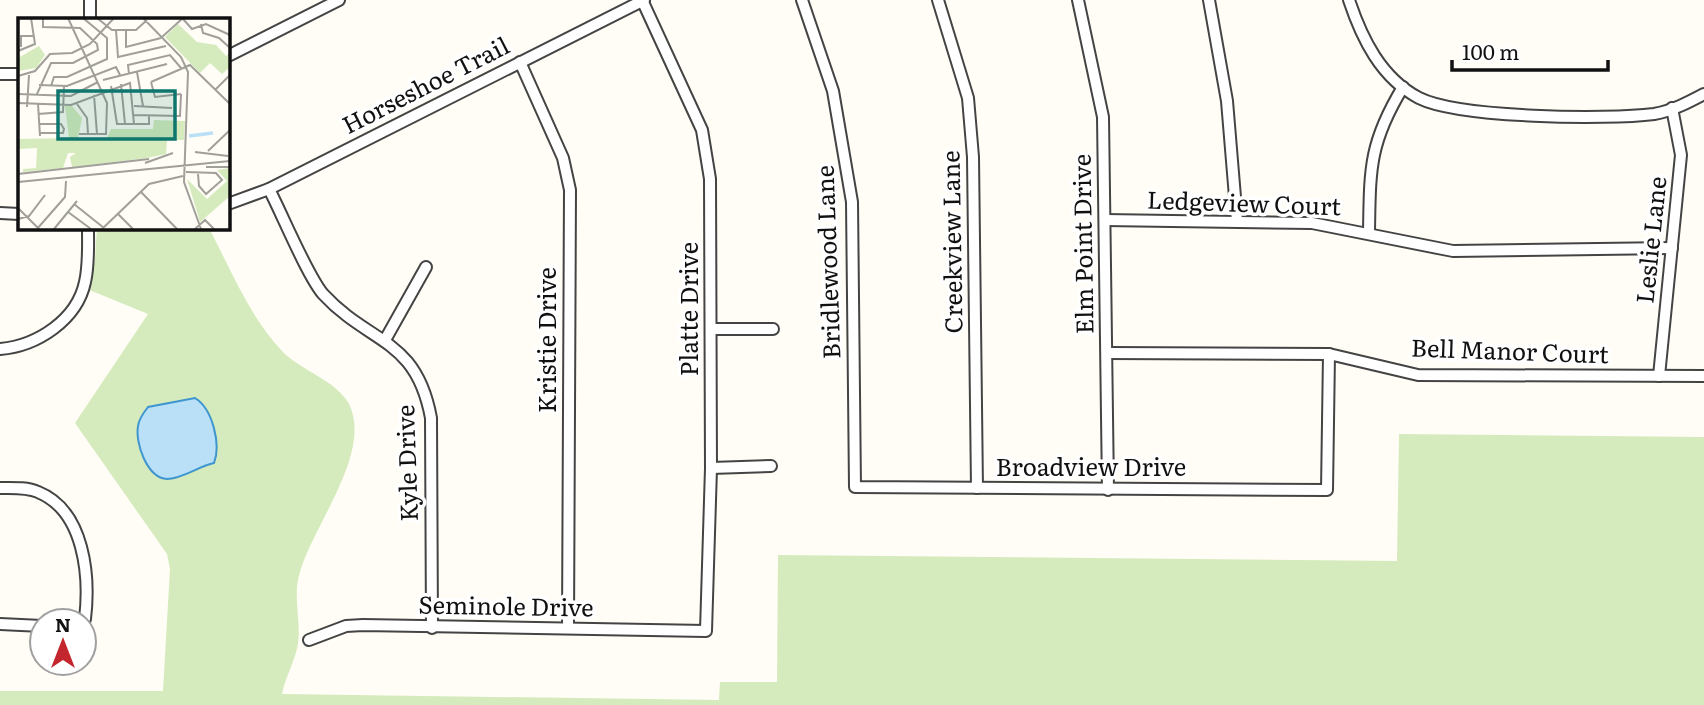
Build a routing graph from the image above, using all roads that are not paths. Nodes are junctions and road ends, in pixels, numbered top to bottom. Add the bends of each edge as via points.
1 (90, 0) edge
2 (339, 0) edge
3 (643, 0) edge
4 (802, 0) edge
5 (938, 0) edge
6 (1078, 0) edge
7 (1209, 0) edge
8 (1349, 0) edge
9 (90, 18) edge
10 (229, 55) edge
11 (520, 62) junction
12 (0, 74) edge
13 (18, 75) edge
14 (1403, 87) junction
15 (1704, 94) edge
16 (1672, 108) junction
17 (269, 189) junction
18 (229, 204) edge
19 (0, 213) edge
20 (18, 214) edge
21 (1105, 220) junction
22 (1237, 221) junction
23 (88, 229) edge
24 (1369, 232) junction
25 (1672, 248) junction
26 (426, 267) dead end
27 (711, 329) junction
28 (773, 329) dead end
29 (385, 340) junction
30 (0, 349) edge
31 (1107, 353) junction
32 (1329, 354) junction
33 (1659, 376) junction
34 (1704, 376) edge
35 (771, 466) dead end
36 (711, 468) junction
37 (855, 487) joint
38 (0, 488) edge
39 (977, 488) junction
40 (1108, 490) junction
41 (83, 607) edge
42 (0, 624) edge
43 (28, 625) edge
44 (432, 628) junction
45 (568, 628) junction
46 (706, 631) joint
47 (309, 640) dead end

1 - 9 street
2 - 10 street
3 - 11 street, Horseshoe Trail
3 - 27 street, Platte Drive via 702,130 712,202
4 - 37 street, Bridlewood Lane via 833,91 852,202
5 - 39 street, Creekview Lane via 968,98 972,145
6 - 21 street, Elm Point Drive via 1103,117
7 - 22 street via 1227,101
8 - 14 street via 1364,40 1382,68
11 - 17 street, Horseshoe Trail
11 - 45 street, Kristie Drive via 563,158 570,190
12 - 13 street
14 - 16 street via 1439,105 1478,112 1626,116
14 - 24 street via 1383,120 1374,147
15 - 16 street
16 - 25 street, Leslie Lane via 1681,155
17 - 18 street, Horseshoe Trail
17 - 29 street, Kyle Drive via 321,292
19 - 20 street
21 - 22 street, Ledgeview Court
21 - 31 street, Elm Point Drive
22 - 24 street, Ledgeview Court via 1312,223
23 - 30 street via 85,285 74,310 44,335
24 - 25 street, Ledgeview Court via 1453,251
25 - 33 street, Leslie Lane
26 - 29 street
27 - 28 street
27 - 36 street, Platte Drive
29 - 44 street, Kyle Drive via 418,373 432,418
31 - 32 street, Bell Manor Court
31 - 40 street, Elm Point Drive
32 - 33 street, Bell Manor Court via 1418,375
32 - 40 street, Broadview Drive via 1327,489
33 - 34 street, Bell Manor Court
35 - 36 street
36 - 46 street, Platte Drive
37 - 39 street, Broadview Drive
38 - 41 street via 36,491 61,509 85,558
39 - 40 street, Broadview Drive
42 - 43 street
44 - 45 street, Seminole Drive
44 - 47 street, Seminole Drive via 346,626
45 - 46 street, Seminole Drive

